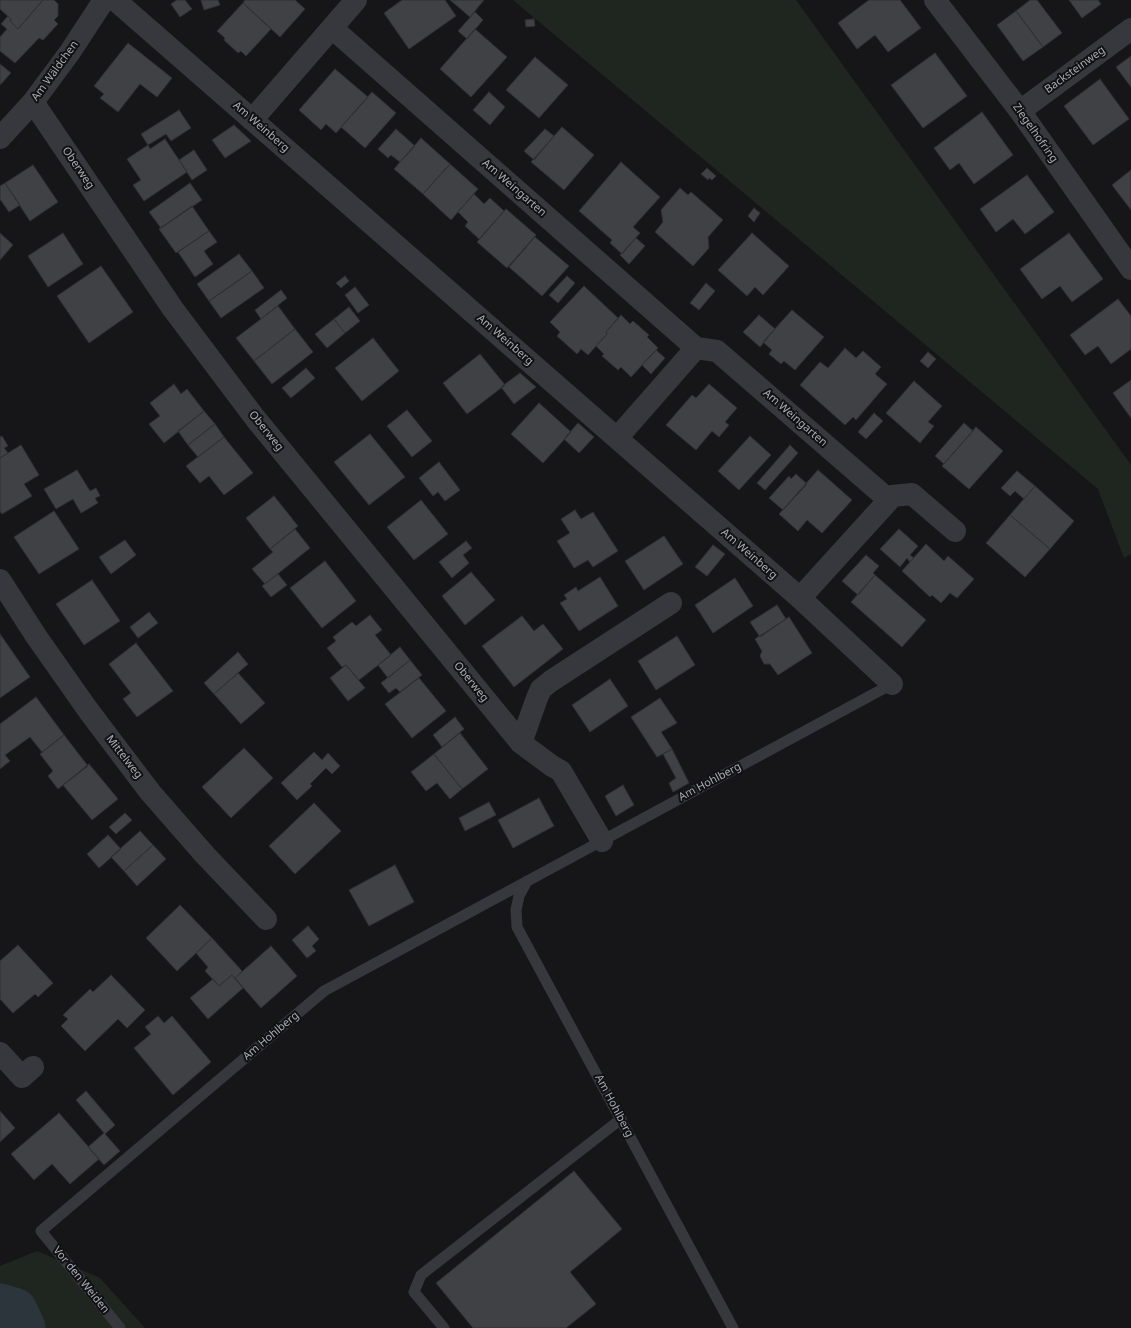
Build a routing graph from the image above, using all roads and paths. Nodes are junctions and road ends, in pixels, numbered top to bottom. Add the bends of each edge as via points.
1 (104, 0) edge
2 (115, 0) edge
3 (356, 0) edge
4 (935, 0) edge
5 (332, 28) junction
6 (1131, 29) edge
7 (33, 102) junction
8 (1020, 111) junction
9 (252, 120) junction
10 (0, 138) edge
11 (1131, 269) edge
12 (696, 348) junction
13 (617, 438) junction
14 (888, 500) junction
15 (955, 531) dead end
16 (0, 580) edge
17 (800, 598) junction
18 (671, 603) dead end
19 (892, 684) joint
20 (522, 743) junction
21 (602, 841) junction
22 (527, 881) junction
23 (266, 919) dead end
24 (0, 1053) edge
25 (33, 1067) dead end
26 (621, 1119) junction
27 (41, 1232) joint
28 (120, 1328) edge
29 (444, 1328) edge
30 (733, 1328) edge

1 - 7 street, Am Wäldchen
2 - 9 street, Am Weinberg
3 - 5 street
4 - 8 street, Ziegelhofring
5 - 9 street
5 - 12 street, Am Weingarten
6 - 8 street, Backsteinweg
7 - 10 street, Am Wäldchen
7 - 20 street, Oberweg via 172,309 255,418
8 - 11 street, Ziegelhofring
9 - 13 street, Am Weinberg
12 - 13 street
12 - 14 street, Am Weingarten via 717,351
13 - 17 street, Am Weinberg
14 - 15 street via 892,496 912,494
14 - 17 street
16 - 23 street, Mittelweg via 88,710 150,792
17 - 19 street, Am Weinberg
18 - 20 street via 541,690
19 - 21 lane, Am Hohlberg
20 - 21 street, Oberweg via 561,771
21 - 22 lane, Am Hohlberg
22 - 26 lane, Am Hohlberg via 519,896 516,910 517,927
22 - 27 lane, Am Hohlberg via 324,991
24 - 25 street via 22,1077
26 - 29 lane via 421,1275 414,1292
26 - 30 lane, Am Hohlberg
27 - 28 lane, Vor den Weiden

